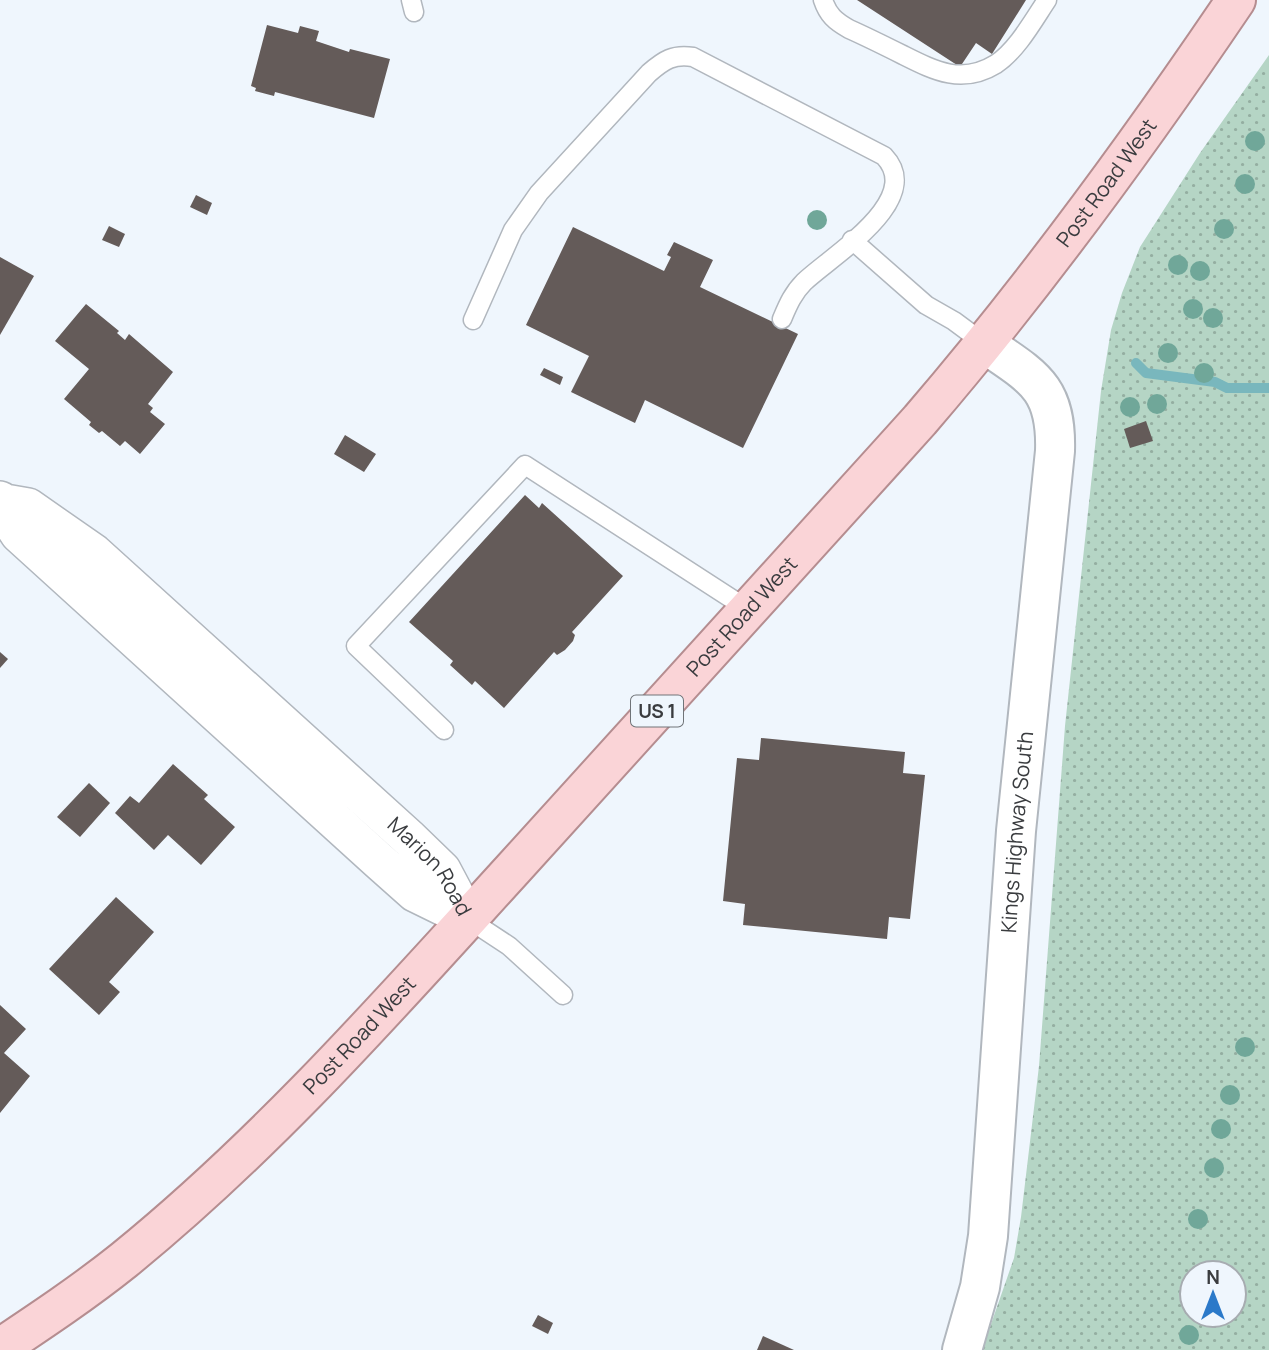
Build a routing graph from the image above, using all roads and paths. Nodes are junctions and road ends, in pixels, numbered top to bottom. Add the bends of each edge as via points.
1 (823, 0) edge
2 (1047, 0) edge
3 (1236, 0) edge
4 (852, 240) junction
5 (782, 319) dead end
6 (473, 320) dead end
7 (985, 344) junction
8 (3, 502) edge
9 (749, 610) junction
10 (444, 730) dead end
11 (468, 919) junction
12 (563, 995) dead end
13 (0, 1348) edge
14 (962, 1350) edge

1 - 2 lane via 827,12 849,29 939,73 958,75 997,63
3 - 7 main road, Post Road West / US 1 via 1116,173
4 - 5 lane via 801,285
4 - 6 lane via 879,218 894,191 891,163 705,63 677,54 649,73 539,193 513,230
4 - 7 lane via 926,305
7 - 9 main road, Post Road West / US 1
7 - 14 street, Kings Highway South via 1041,385 1056,431 1016,831 988,1236 980,1287
8 - 11 street, Marion Road via 19,534 397,877 415,893
9 - 10 lane via 525,465 356,646
9 - 11 main road, Post Road West / US 1
11 - 12 lane via 509,946
11 - 13 main road, Post Road West / US 1 via 316,1082 213,1182 123,1260

